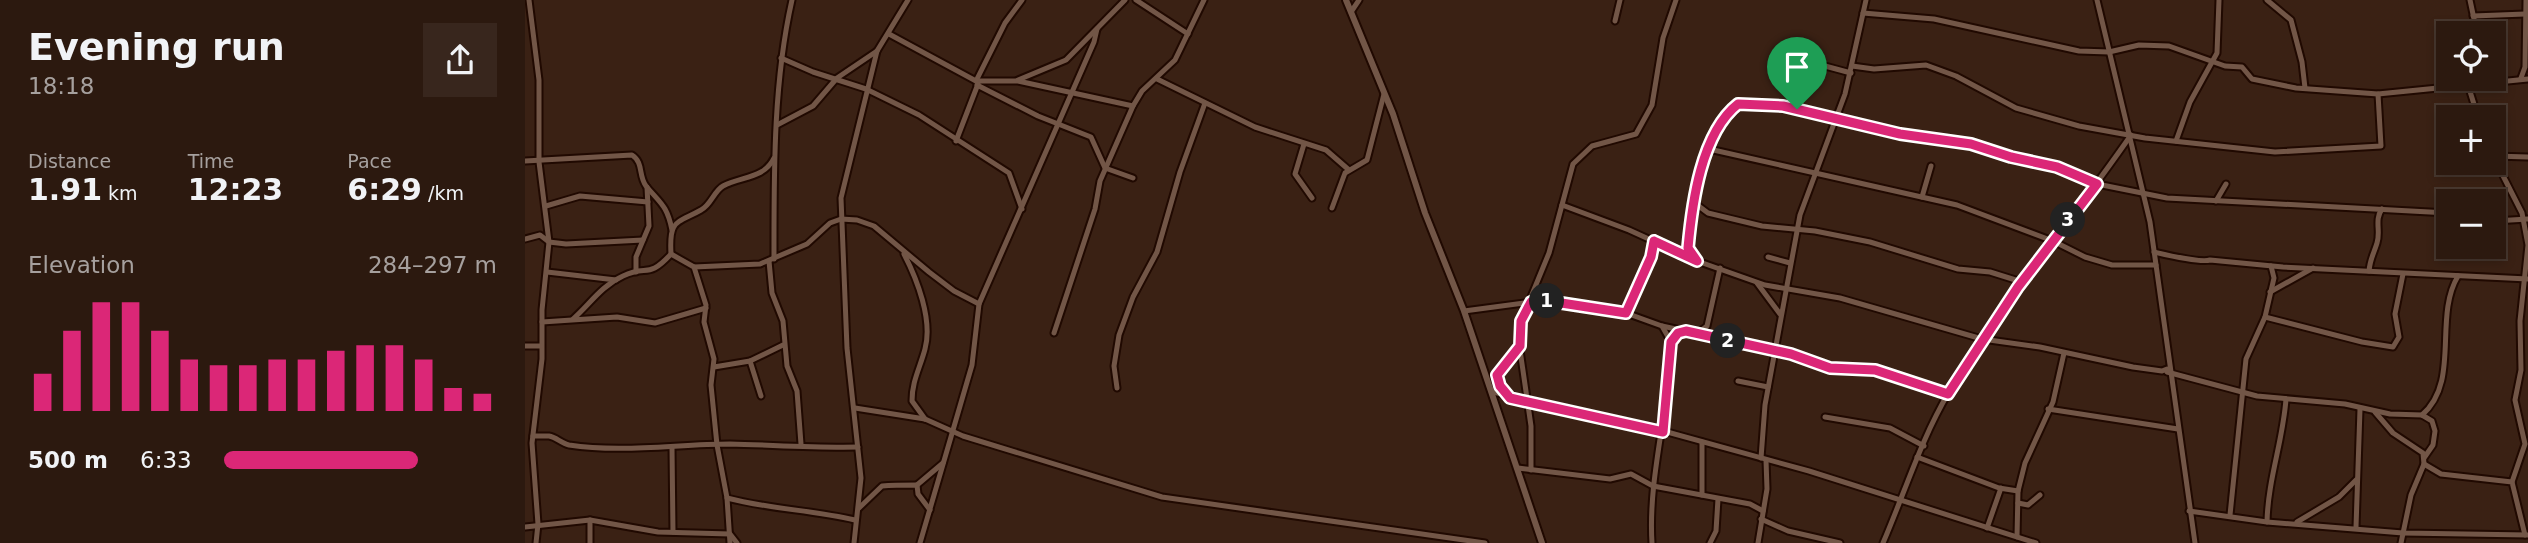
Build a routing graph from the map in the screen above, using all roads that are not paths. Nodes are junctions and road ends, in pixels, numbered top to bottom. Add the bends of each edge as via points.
1 (529, 0) edge
2 (792, 0) edge
3 (908, 0) edge
4 (1022, 0) edge
5 (1125, 0) edge
6 (1136, 0) edge
7 (1204, 0) edge
8 (1346, 0) edge
9 (1359, 0) edge
10 (1620, 0) edge
11 (1676, 0) edge
12 (2097, 0) edge
13 (2219, 0) edge
14 (2267, 0) edge
15 (2470, 0) edge
16 (2526, 0) edge
17 (1864, 1) edge
18 (1351, 12) junction
19 (1863, 13) junction
20 (2525, 14) junction
21 (2473, 16) junction
22 (1615, 21) dead end
23 (2474, 21) edge
24 (1097, 29) junction
25 (889, 34) junction
26 (1188, 34) junction
27 (877, 51) junction
28 (2109, 52) junction
29 (781, 58) junction
30 (2213, 61) junction
31 (1851, 70) junction
32 (837, 78) junction
33 (2525, 78) edge
34 (1157, 79) junction
35 (2506, 79) edge
36 (1018, 80) junction
37 (977, 82) junction
38 (2305, 88) junction
39 (2436, 88) edge
40 (866, 89) junction
41 (1072, 91) junction
42 (1384, 94) junction
43 (2378, 94) junction
44 (1205, 103) junction
45 (1133, 106) junction
46 (1797, 109) junction
47 (1836, 119) junction
48 (1059, 124) junction
49 (777, 125) junction
50 (2131, 135) junction
51 (956, 141) junction
52 (2176, 141) junction
53 (1304, 144) junction
54 (1709, 149) junction
55 (2506, 157) edge
56 (2528, 157) edge
57 (774, 158) junction
58 (525, 161) edge
59 (540, 162) junction
60 (1931, 166) dead end
61 (1105, 168) junction
62 (1349, 170) junction
63 (1817, 174) junction
64 (2503, 175) edge
65 (1133, 178) dead end
66 (2097, 184) junction
67 (2226, 184) dead end
68 (647, 186) junction
69 (2144, 192) junction
70 (1922, 197) junction
71 (1312, 198) dead end
72 (2216, 201) junction
73 (648, 202) junction
74 (1696, 204) junction
75 (1562, 205) junction
76 (546, 206) junction
77 (1332, 208) dead end
78 (1022, 209) junction
79 (2382, 209) junction
80 (2436, 213) edge
81 (841, 219) junction
82 (2526, 219) edge
83 (2506, 220) edge
84 (1797, 229) junction
85 (672, 230) junction
86 (525, 239) edge
87 (643, 240) junction
88 (1654, 241) junction
89 (2053, 241) junction
90 (549, 242) junction
91 (2528, 250) edge
92 (902, 251) junction
93 (2154, 252) junction
94 (671, 254) junction
95 (1768, 257) dead end
96 (772, 260) junction
97 (1697, 261) junction
98 (1790, 263) junction
99 (2156, 265) junction
100 (2271, 266) junction
101 (694, 267) junction
102 (2314, 267) junction
103 (1720, 268) junction
104 (2369, 271) junction
105 (547, 272) junction
106 (636, 272) junction
107 (2403, 274) junction
108 (2458, 276) junction
109 (2527, 279) edge
110 (616, 280) junction
111 (1755, 281) junction
112 (2022, 282) junction
113 (1785, 287) junction
114 (2270, 292) junction
115 (1531, 302) junction
116 (979, 304) junction
117 (706, 308) junction
118 (1464, 311) junction
119 (1626, 313) junction
120 (1780, 314) junction
121 (2265, 317) junction
122 (577, 318) junction
123 (542, 322) junction
124 (1662, 326) junction
125 (1686, 331) junction
126 (1054, 333) dead end
127 (1698, 333) junction
128 (1982, 339) junction
129 (1671, 342) junction
130 (783, 345) junction
131 (525, 346) edge
132 (541, 346) junction
133 (1520, 346) junction
134 (1774, 352) junction
135 (2064, 353) junction
136 (2525, 358) edge
137 (750, 361) junction
138 (714, 367) junction
139 (2171, 373) junction
140 (1738, 381) dead end
141 (1768, 387) junction
142 (1117, 388) dead end
143 (2242, 392) junction
144 (1493, 393) junction
145 (1948, 394) junction
146 (761, 396) dead end
147 (1510, 398) junction
148 (2286, 399) junction
149 (912, 401) junction
150 (1528, 401) junction
151 (855, 408) junction
152 (2048, 409) junction
153 (2360, 409) junction
154 (2375, 412) junction
155 (904, 415) junction
156 (2422, 415) junction
157 (1825, 417) dead end
158 (925, 419) junction
159 (2178, 429) junction
160 (955, 430) junction
161 (1663, 432) junction
162 (533, 436) junction
163 (1702, 442) junction
164 (801, 444) junction
165 (717, 445) junction
166 (1924, 446) junction
167 (858, 447) junction
168 (672, 448) junction
169 (528, 450) edge
170 (1917, 457) junction
171 (1764, 459) junction
172 (2424, 461) junction
173 (943, 463) junction
174 (1518, 468) junction
175 (1531, 470) junction
176 (2356, 480) junction
177 (2512, 482) junction
178 (917, 485) junction
179 (1653, 486) junction
180 (2001, 488) junction
181 (2018, 491) junction
182 (1702, 495) junction
183 (2040, 495) dead end
184 (727, 498) junction
185 (1719, 499) junction
186 (1899, 499) junction
187 (2018, 503) junction
188 (859, 508) junction
189 (930, 510) junction
190 (1763, 511) junction
191 (2189, 511) junction
192 (2230, 515) junction
193 (1762, 519) junction
194 (590, 520) junction
195 (855, 520) junction
196 (2267, 522) junction
197 (538, 524) junction
198 (2294, 524) junction
199 (525, 527) edge
200 (2356, 527) junction
201 (1987, 528) junction
202 (673, 532) junction
203 (2403, 533) junction
204 (730, 534) junction
205 (2526, 535) edge
206 (2017, 537) junction
207 (2450, 539) edge
208 (2025, 541) edge
209 (536, 543) edge
210 (590, 543) edge
211 (730, 543) edge
212 (737, 543) edge
213 (854, 543) edge
214 (920, 543) edge
215 (1485, 543) edge
216 (1542, 543) edge
217 (1652, 543) edge
218 (1710, 543) edge
219 (1758, 543) edge
220 (1840, 543) edge
221 (1883, 543) edge
222 (2036, 543) edge
223 (2195, 543) edge
224 (2401, 543) edge

1 - 59 street via 539,80
2 - 29 street
3 - 25 street
4 - 37 street via 1005,23
5 - 24 street
6 - 26 street
7 - 26 street
8 - 18 street
9 - 18 street
10 - 22 street
11 - 75 street via 1663,38 1652,105 1640,130 1631,138 1592,146 1576,160
12 - 28 street
13 - 30 street
14 - 38 street via 2291,20
15 - 21 street
16 - 20 street
17 - 19 street
18 - 42 street
19 - 28 street via 1934,19 2059,48
19 - 31 street
20 - 21 street
20 - 33 street
21 - 23 street
24 - 36 street via 1066,60
24 - 41 street
25 - 27 street
25 - 37 street
26 - 34 street via 1175,60
27 - 32 street
27 - 40 street
28 - 30 street via 2155,45
28 - 50 street
29 - 32 street
29 - 49 street
30 - 38 street via 2242,66 2252,79
30 - 52 street via 2190,102
31 - 46 street via 1810,66
31 - 47 street
31 - 50 street via 1926,65 2016,108
32 - 40 street
32 - 49 street via 813,106
33 - 35 street
34 - 44 street
34 - 45 street
36 - 37 street
36 - 41 street
37 - 48 street
37 - 51 street
38 - 43 street
39 - 43 street
40 - 51 street via 919,115
40 - 81 street via 843,182
41 - 45 street
41 - 48 street
42 - 62 street via 1367,160
42 - 118 street
43 - 52 street via 2379,147 2286,153
44 - 53 street
44 - 142 street via 1157,252 1133,296 1119,335 1114,366
45 - 61 street
46 - 47 street
46 - 54 street via 1738,104 1728,112
47 - 63 street
47 - 66 street via 1971,144 2057,167
48 - 61 street via 1091,136
48 - 78 street
49 - 57 street
50 - 52 street
50 - 66 street
50 - 69 street
51 - 78 street via 1009,173
53 - 62 street via 1326,150
53 - 71 street via 1295,174
54 - 63 street
54 - 74 street via 1698,177
55 - 56 street
57 - 85 street via 763,172 722,186 702,210 686,215
57 - 96 street
58 - 59 street
59 - 68 street via 632,155 640,162
59 - 76 street
60 - 70 street
61 - 65 street
61 - 126 street
62 - 77 street
63 - 70 street
63 - 84 street
64 - 82 street
66 - 69 street
66 - 89 street
67 - 72 street
68 - 73 street
68 - 85 street via 665,205
69 - 72 street
69 - 93 street
70 - 89 street via 1957,205
72 - 79 street
73 - 76 street via 593,196
73 - 87 street via 649,224
74 - 84 street via 1708,213
74 - 97 street via 1688,248
75 - 88 street
75 - 115 street
76 - 90 street
78 - 116 street
79 - 80 street
79 - 104 street
81 - 92 street via 874,226
81 - 96 street via 824,227 807,244
81 - 151 street via 847,348
82 - 83 street
82 - 91 street
84 - 98 street
84 - 112 street via 1870,242
85 - 94 street
86 - 90 street via 540,235
87 - 90 street
87 - 106 street
88 - 97 street
88 - 119 street
89 - 99 street via 2112,265
89 - 112 street
90 - 105 street
91 - 109 street
92 - 116 street
92 - 149 street via 919,284 926,337 913,380
93 - 99 street
93 - 100 street via 2201,262
94 - 101 street
94 - 106 street via 656,270
95 - 98 street
96 - 101 street
96 - 130 street via 772,293 783,321
97 - 103 street
98 - 113 street
99 - 139 street
100 - 102 street
100 - 114 street
101 - 117 street
102 - 104 street
102 - 114 street
103 - 111 street
103 - 127 street via 1707,326
104 - 107 street
105 - 110 street
105 - 123 street
106 - 110 street
107 - 108 street
107 - 121 street via 2395,314 2399,337 2393,347
108 - 109 street
108 - 156 street via 2444,328 2442,385
109 - 136 street via 2520,321
110 - 122 street via 583,306 573,319
111 - 113 street
111 - 120 street
112 - 128 street
113 - 120 street
113 - 128 street
114 - 121 street
115 - 118 street
115 - 119 street
115 - 133 street via 1521,321
116 - 160 street via 972,365
117 - 122 street via 655,323 617,317
117 - 138 street via 704,323
118 - 144 street
119 - 124 street
120 - 134 street
121 - 143 street via 2247,353
122 - 123 street
123 - 132 street
124 - 125 street
124 - 129 street
125 - 127 street
125 - 129 street
127 - 134 street
128 - 135 street
128 - 145 street
129 - 161 street
130 - 137 street
130 - 164 street via 797,391
131 - 132 street
132 - 162 street
133 - 147 street via 1497,375
133 - 150 street
134 - 141 street
134 - 145 street via 1830,368 1875,370
135 - 139 street
135 - 152 street
136 - 177 street via 2515,400 2525,444
137 - 138 street
137 - 146 street
138 - 165 street via 711,385
139 - 143 street
139 - 159 street
140 - 141 street
141 - 171 street
143 - 148 street
143 - 192 street
144 - 147 street
144 - 174 street
145 - 166 street
147 - 150 street
148 - 153 street
148 - 196 street via 2283,434 2268,490
149 - 155 street
149 - 158 street
150 - 161 street
150 - 175 street
151 - 155 street
151 - 167 street
152 - 159 street
152 - 181 street
153 - 154 street
153 - 176 street
154 - 156 street
154 - 172 street via 2393,433 2421,451
155 - 158 street
156 - 172 street via 2432,421 2435,431
157 - 166 street via 1890,428
158 - 160 street
159 - 191 street
160 - 173 street
160 - 215 street via 1162,497
161 - 163 street
161 - 179 street
162 - 168 street via 551,436 568,444
162 - 169 street
163 - 171 street
163 - 182 street
164 - 165 street
164 - 167 street
165 - 168 street
165 - 184 street
166 - 170 street
167 - 188 street
168 - 202 street
169 - 197 street
170 - 180 street
170 - 186 street
171 - 186 street
171 - 190 street
172 - 177 street via 2441,474
172 - 203 street
173 - 178 street
173 - 189 street
174 - 175 street
174 - 216 street
175 - 179 street via 1610,479 1631,474
176 - 198 street via 2339,497
176 - 200 street
177 - 205 street
178 - 188 street via 882,486
178 - 189 street
179 - 182 street
179 - 217 street
180 - 181 street
180 - 201 street
181 - 187 street
182 - 185 street
183 - 187 street via 2028,505
184 - 195 street
184 - 204 street
185 - 190 street via 1751,504
185 - 218 street
186 - 201 street
186 - 221 street
187 - 206 street
188 - 195 street
189 - 214 street
190 - 193 street
191 - 192 street
191 - 223 street
192 - 196 street
193 - 219 street
193 - 220 street via 1788,531
194 - 197 street
194 - 202 street
194 - 210 street
195 - 213 street
196 - 198 street
197 - 199 street
197 - 209 street
198 - 200 street
200 - 203 street
201 - 206 street
202 - 204 street
203 - 207 street
203 - 224 street
204 - 211 street
204 - 212 street
205 - 207 street
206 - 208 street
208 - 222 street

